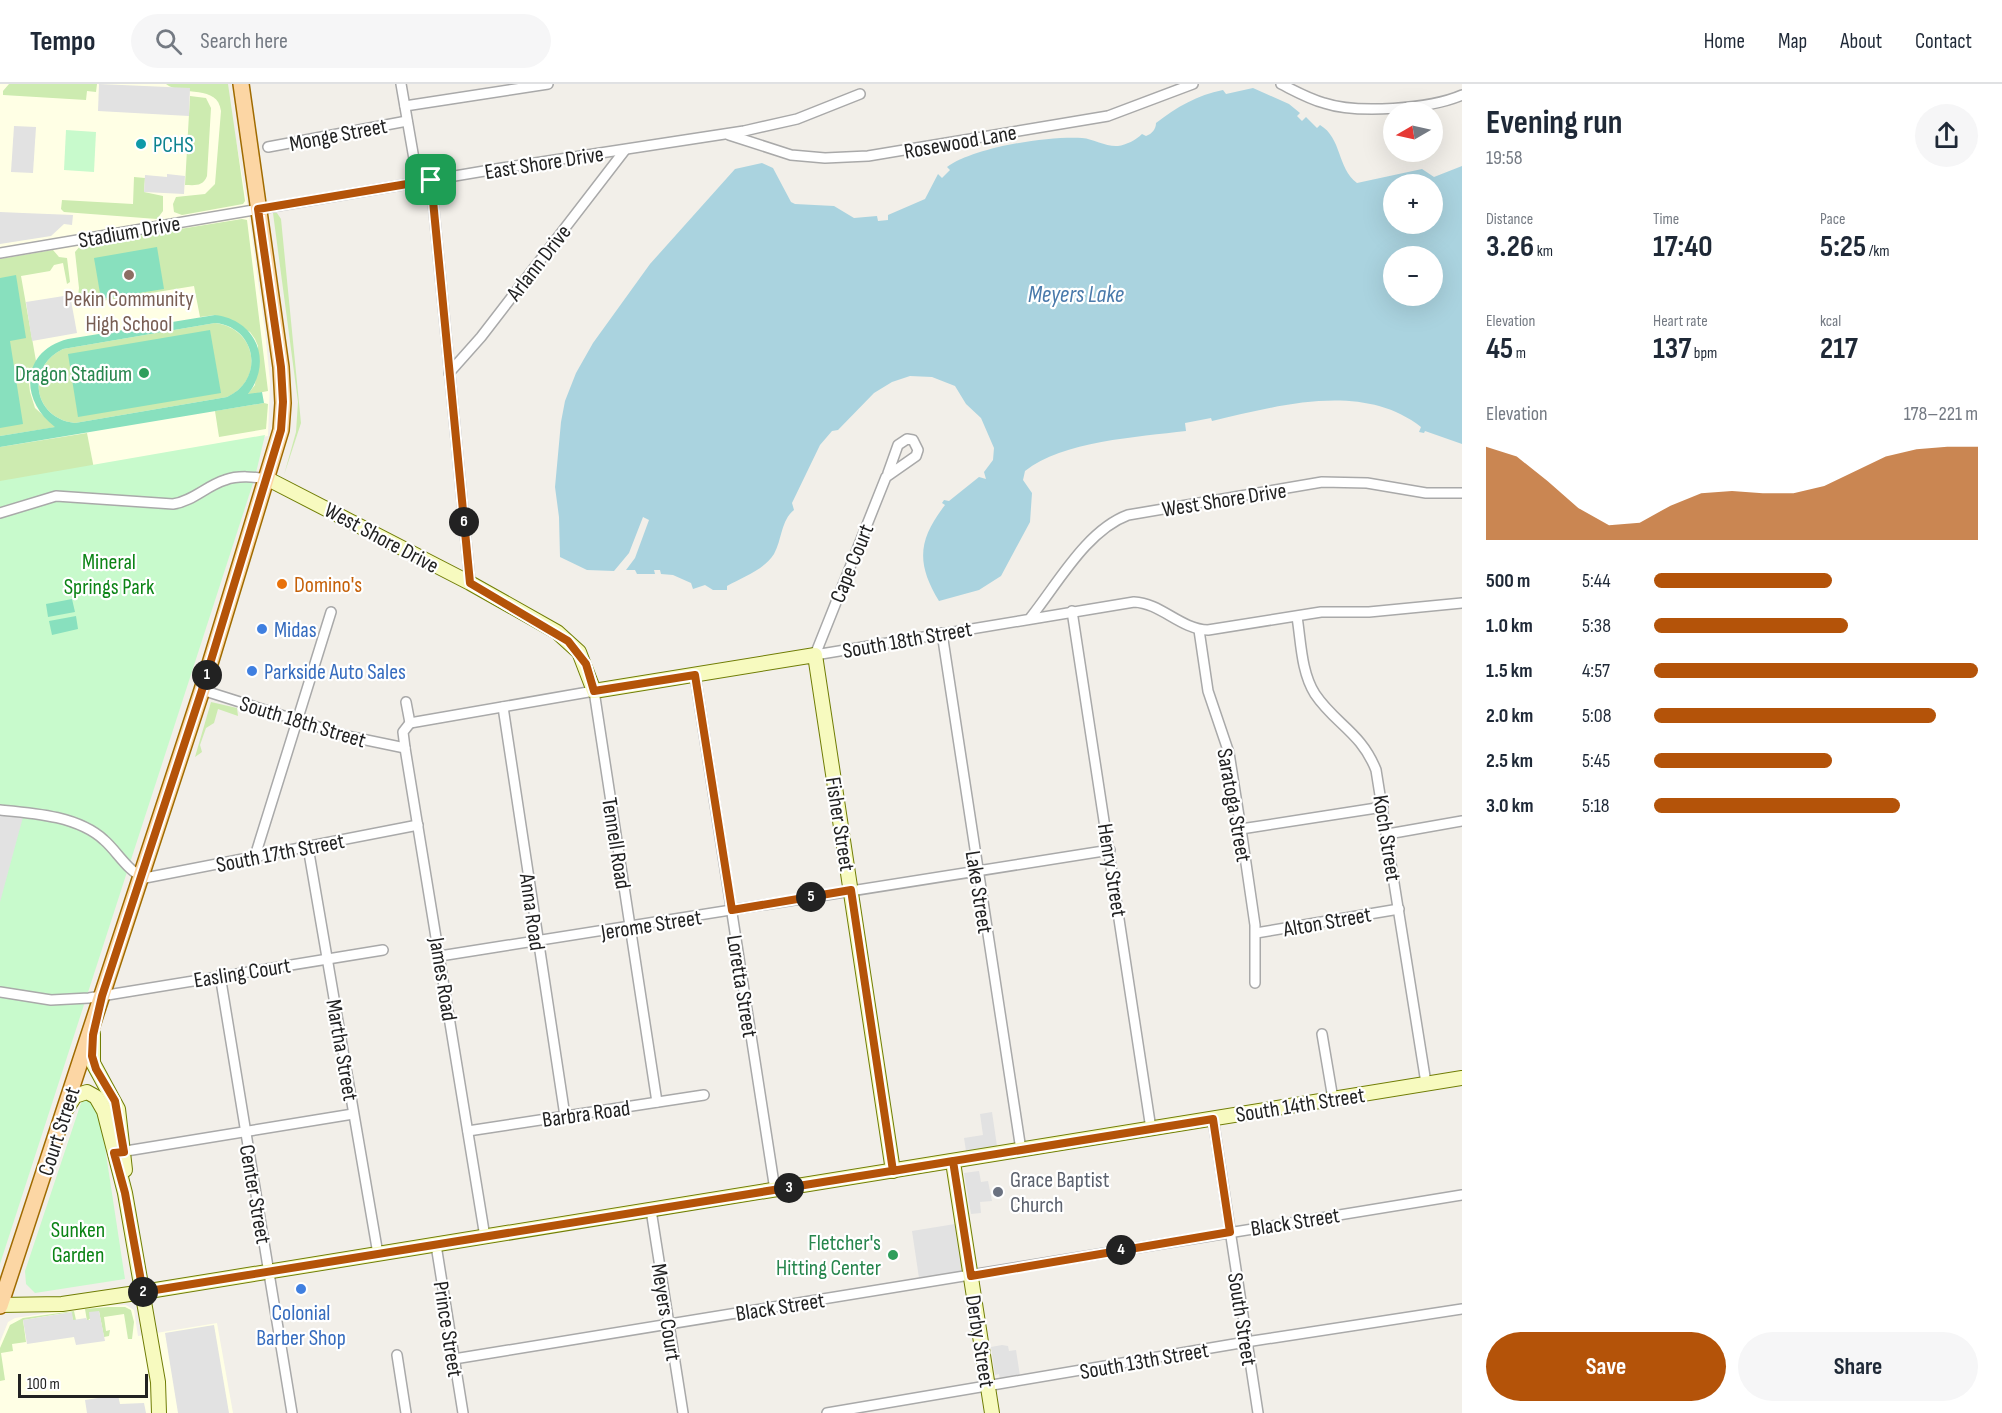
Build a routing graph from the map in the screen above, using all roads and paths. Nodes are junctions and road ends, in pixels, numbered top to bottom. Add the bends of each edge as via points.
1 (241, 84) edge
2 (401, 84) edge
3 (549, 84) edge
4 (1193, 84) edge
5 (1281, 84) edge
6 (860, 94) dead end
7 (1462, 95) edge
8 (405, 106) junction
9 (407, 121) junction
10 (724, 134) junction
11 (268, 147) dead end
12 (625, 150) junction
13 (431, 180) junction
14 (418, 182) junction
15 (258, 209) junction
16 (0, 253) edge
17 (449, 373) junction
18 (888, 473) dead end
19 (268, 478) junction
20 (1462, 493) edge
21 (0, 513) edge
22 (470, 583) junction
23 (1462, 603) edge
24 (1072, 611) junction
25 (331, 612) dead end
26 (1297, 617) junction
27 (1031, 618) junction
28 (1199, 630) junction
29 (942, 633) junction
30 (815, 655) junction
31 (695, 675) junction
32 (202, 690) junction
33 (594, 691) junction
34 (406, 702) dead end
35 (503, 707) junction
36 (298, 721) junction
37 (410, 723) junction
38 (405, 748) junction
39 (1383, 807) junction
40 (0, 810) edge
41 (1462, 821) edge
42 (418, 825) junction
43 (1241, 829) junction
44 (1388, 834) junction
45 (308, 847) junction
46 (1110, 850) junction
47 (255, 856) junction
48 (977, 870) junction
49 (141, 877) junction
50 (851, 890) junction
51 (1399, 909) junction
52 (732, 910) junction
53 (630, 927) junction
54 (1256, 933) junction
55 (538, 942) junction
56 (383, 950) dead end
57 (440, 956) junction
58 (327, 959) junction
59 (220, 975) junction
60 (1255, 983) dead end
61 (0, 992) edge
62 (102, 996) junction
63 (96, 1014) junction
64 (1322, 1034) dead end
65 (1462, 1078) edge
66 (1426, 1083) junction
67 (704, 1095) dead end
68 (1333, 1099) junction
69 (657, 1102) junction
70 (353, 1114) junction
71 (565, 1116) junction
72 (62, 1119) junction
73 (1213, 1119) junction
74 (1151, 1129) junction
75 (245, 1131) junction
76 (468, 1131) junction
77 (1021, 1150) junction
78 (119, 1152) junction
79 (953, 1161) junction
80 (893, 1171) junction
81 (775, 1190) junction
82 (1462, 1195) edge
83 (651, 1210) junction
84 (1230, 1232) junction
85 (485, 1237) junction
86 (436, 1245) junction
87 (378, 1254) junction
88 (269, 1272) junction
89 (971, 1276) junction
90 (143, 1292) junction
91 (0, 1305) edge
92 (1462, 1309) edge
93 (668, 1324) junction
94 (1246, 1342) junction
95 (397, 1355) dead end
96 (454, 1359) junction
97 (158, 1382) junction
98 (988, 1387) junction
99 (159, 1413) edge
100 (167, 1413) edge
101 (292, 1413) edge
102 (406, 1413) edge
103 (463, 1413) edge
104 (682, 1413) edge
105 (827, 1413) edge
106 (992, 1413) edge
107 (1258, 1413) edge

1 - 15 main road, Court Street
2 - 8 street
3 - 8 street, Monge Street
4 - 10 street, Rosewood Lane via 1108,116 868,156 791,155
5 - 7 street via 1323,103 1345,106 1425,106
6 - 10 street, East Shore Drive via 797,119
8 - 9 street
9 - 11 street, Monge Street
9 - 14 street
10 - 12 street, East Shore Drive
12 - 13 street, East Shore Drive
12 - 17 street, Arlann Drive
13 - 14 street, East Shore Drive
13 - 17 street
14 - 15 street, East Shore Drive
15 - 16 street, Stadium Drive
15 - 19 main road, Court Street via 283,402 281,430
17 - 22 street
18 - 30 street, Cape Court
19 - 21 street via 224,480 185,502 172,504 56,496
19 - 22 main road, West Shore Drive
19 - 32 main road, Court Street
20 - 27 street, West Shore Drive via 1322,482 1128,515 1111,522 1092,538
22 - 33 main road, West Shore Drive via 568,641 586,664
23 - 26 street
24 - 27 street, South 18th Street
24 - 28 street, South 18th Street via 1141,602
24 - 46 street, Henry Street
25 - 36 street
26 - 28 street
26 - 39 street, Koch Street via 1312,688 1321,702 1355,729 1371,757
27 - 29 street, South 18th Street
28 - 43 street, Saratoga Street via 1208,691 1229,753
29 - 30 street, South 18th Street
29 - 48 street, Lake Street
30 - 31 main road, South 18th Street
30 - 50 main road, Fisher Street
31 - 33 main road, South 18th Street
31 - 52 street, Loretta Street
32 - 36 street, South 18th Street
32 - 49 main road, Court Street
33 - 35 street, South 18th Street
33 - 53 street, Tennell Road
34 - 37 street
35 - 37 street, South 18th Street
35 - 55 street, Anna Road
36 - 38 street, South 18th Street
36 - 47 street
37 - 38 street, James Road via 403,732
38 - 42 street, James Road
39 - 43 street
39 - 44 street, Koch Street
40 - 49 street via 40,815 87,828
41 - 44 street
42 - 45 street, South 17th Street
42 - 57 street, James Road
43 - 54 street, Saratoga Street
44 - 51 street, Koch Street
45 - 47 street, South 17th Street
45 - 58 street, Martha Street
46 - 48 street, Jerome Street
46 - 74 street, Henry Street
47 - 49 street, South 17th Street via 158,878
48 - 50 street, Jerome Street
48 - 77 street, Lake Street
49 - 62 main road, Court Street
50 - 52 street, Jerome Street
50 - 80 main road, Fisher Street
51 - 54 street, Alton Street
51 - 66 street, Koch Street
52 - 53 street, Jerome Street
52 - 81 street, Loretta Street
53 - 55 street, Jerome Street
53 - 69 street, Tennell Road
54 - 60 street, Saratoga Street
55 - 57 street, Jerome Street
55 - 71 street, Anna Road
56 - 58 street, Easling Court
57 - 76 street, James Road
58 - 59 street, Easling Court
58 - 70 street, Martha Street
59 - 62 street, Easling Court
59 - 75 street, Center Street
61 - 62 street, Easling Court via 57,1001
62 - 63 main road, Court Street
63 - 72 main road, Court Street
63 - 78 main road via 92,1060 115,1101
64 - 68 street
65 - 66 main road, South 14th Street
66 - 68 main road, South 14th Street
67 - 69 street, Barbra Road
68 - 73 main road, South 14th Street
69 - 71 street, Barbra Road
70 - 75 street
70 - 87 street, Martha Street
71 - 76 street, Barbra Road
72 - 78 main road via 78,1094 93,1095 107,1118
72 - 91 main road, Court Street
73 - 74 main road, South 14th Street
73 - 84 street, South Street
74 - 77 main road, South 14th Street
75 - 78 street
75 - 88 street, Center Street
76 - 85 street, James Road
77 - 79 main road, South 14th Street
78 - 90 main road
79 - 80 main road, South 14th Street
79 - 89 main road, Derby Street
80 - 81 main road, South 14th Street
81 - 83 main road, South 14th Street
82 - 84 street, Black Street
83 - 85 main road, South 14th Street
83 - 93 street, Meyers Court
84 - 89 street, Black Street
84 - 94 street, South Street
85 - 86 main road, South 14th Street
86 - 87 main road, South 14th Street
86 - 96 street, Prince Street
87 - 88 main road, South 14th Street
88 - 90 main road, South 14th Street
88 - 101 street, Center Street
89 - 93 street, Black Street
89 - 98 main road, Derby Street
90 - 91 main road, South 14th Street via 62,1304
90 - 97 main road
92 - 94 street, South 13th Street
93 - 96 street, Black Street
93 - 104 street, Meyers Court
94 - 98 street, South 13th Street
94 - 107 street, South Street
95 - 102 street
96 - 103 street, Prince Street
97 - 99 main road
97 - 100 main road
98 - 105 street, South 13th Street
98 - 106 main road, Derby Street

